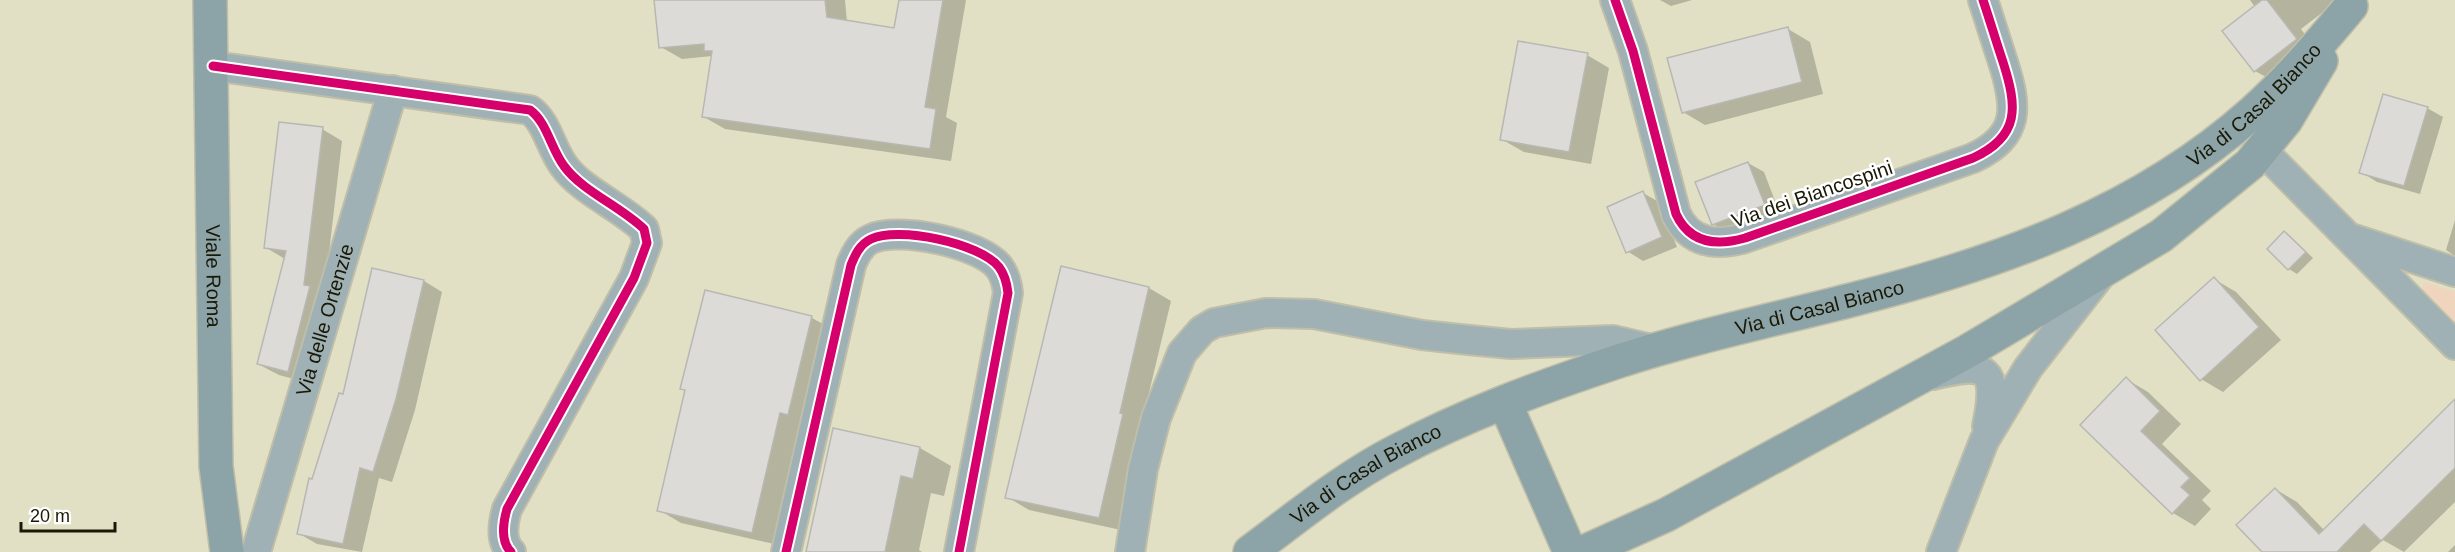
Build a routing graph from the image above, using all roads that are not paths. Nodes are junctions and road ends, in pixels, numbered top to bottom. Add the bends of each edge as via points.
1 (210, 0) edge
2 (1615, 0) edge
3 (1983, 0) edge
4 (2351, 2) edge
5 (213, 66) junction
6 (393, 90) junction
7 (2262, 150) junction
8 (2348, 237) junction
9 (2104, 271) junction
10 (2455, 272) edge
11 (2455, 345) edge
12 (1656, 350) junction
13 (1913, 380) junction
14 (1505, 403) junction
15 (1984, 441) junction
16 (216, 466) junction
17 (212, 552) edge
18 (227, 552) edge
19 (256, 552) edge
20 (511, 552) edge
21 (786, 552) edge
22 (959, 552) edge
23 (1130, 552) edge
24 (1250, 552) edge
25 (1570, 552) edge
26 (1584, 552) edge
27 (1941, 552) edge

1 - 5 main road, Viale Roma
2 - 3 street, Via dei Biancospini via 1633,51 1676,214 1683,228 1695,237 1722,243 1973,158 2000,141 2012,118 2014,99
4 - 7 main road, Via di Casal Bianco via 2309,84
4 - 12 main road, Via di Casal Bianco via 2309,57 2251,114 2186,162 2104,213 2037,243 1931,279
5 - 6 street
5 - 16 main road, Viale Roma
6 - 19 street, Via delle Ortenzie
6 - 20 street via 530,110 537,115 570,174 636,222 647,237 634,278 507,509 503,534
7 - 8 street
7 - 9 main road, Via di Casal Bianco via 2184,219
8 - 10 street
8 - 11 street
9 - 13 main road, Via di Casal Bianco
9 - 15 street via 2028,368
12 - 14 main road, Via di Casal Bianco
12 - 23 street via 1613,340 1510,344 1314,314 1266,313 1214,323 1202,330 1182,353 1156,418 1143,469
13 - 15 street via 1980,369 1992,383 1993,394
13 - 26 main road, Via di Casal Bianco via 1666,514
14 - 24 main road, Via di Casal Bianco via 1393,453
14 - 25 main road
15 - 27 street
16 - 17 main road
16 - 18 main road, Viale Roma
21 - 22 street via 851,265 856,252 870,240 907,234 984,255 1006,279 1008,293

